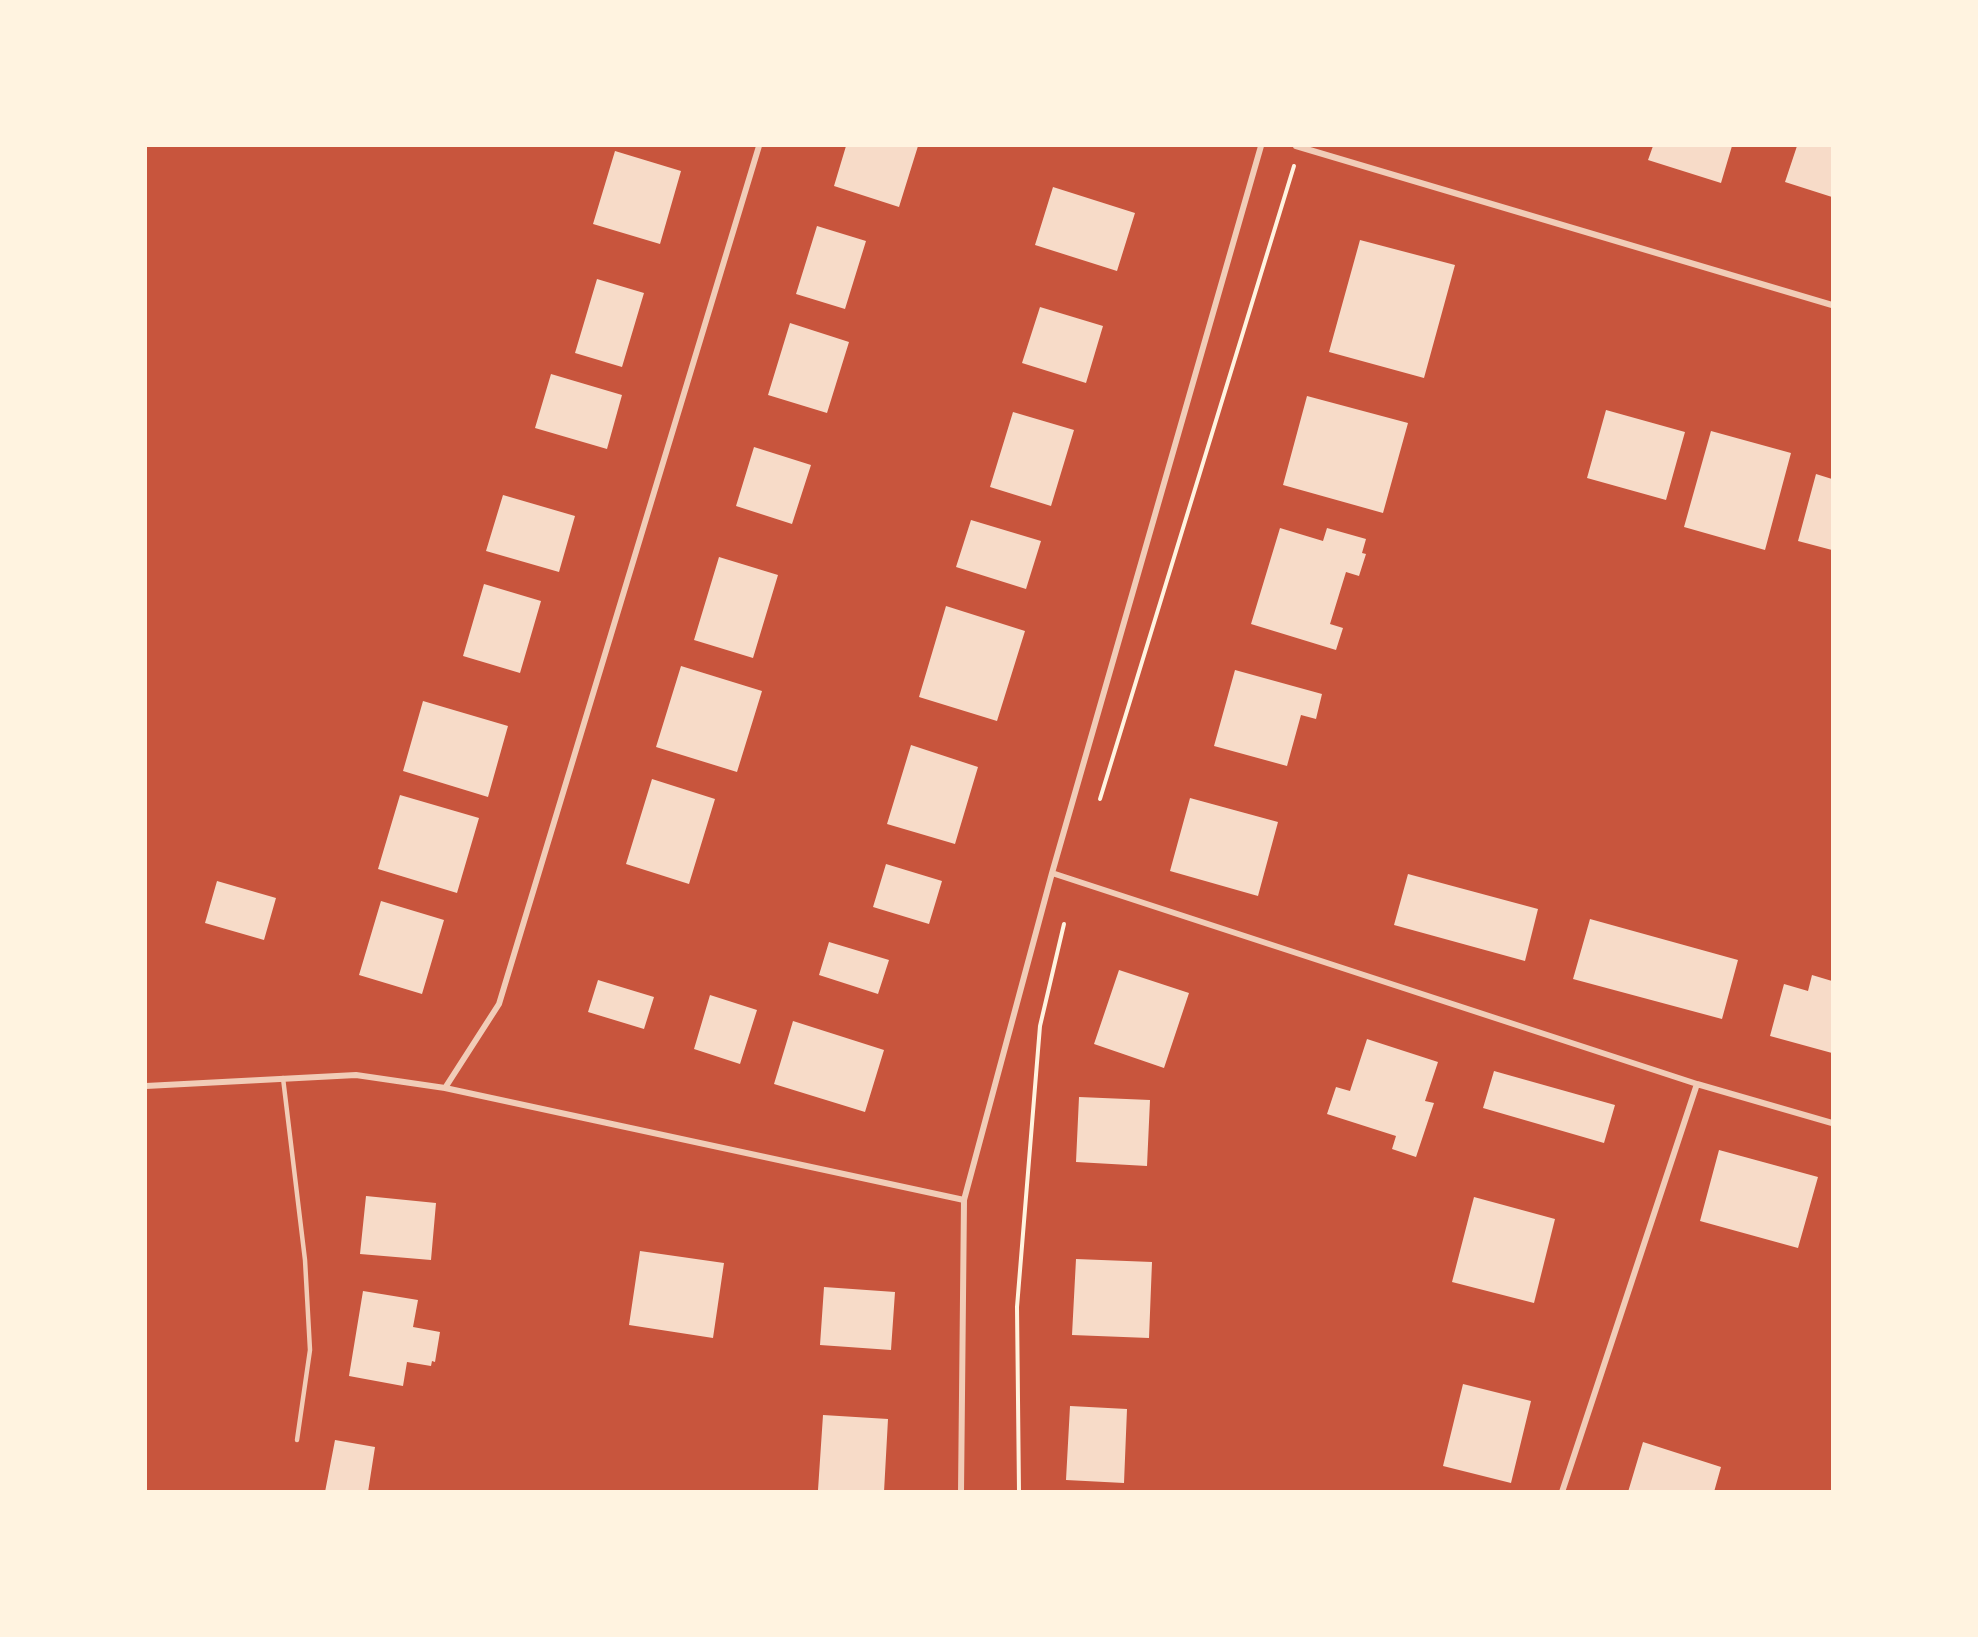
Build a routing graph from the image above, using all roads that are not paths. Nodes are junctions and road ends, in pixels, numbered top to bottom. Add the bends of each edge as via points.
1 (759, 146) edge
2 (1261, 146) edge
3 (1298, 146) edge
4 (1833, 306) edge
5 (1052, 873) junction
6 (283, 1078) junction
7 (1697, 1084) junction
8 (146, 1086) edge
9 (445, 1088) junction
10 (1833, 1124) edge
11 (964, 1200) junction
12 (297, 1440) dead end
13 (961, 1491) edge
14 (1562, 1491) edge

1 - 9 street via 499,1004
2 - 5 street
3 - 4 street
5 - 7 street
5 - 11 street
6 - 8 street
6 - 9 street via 356,1075
6 - 12 lane via 305,1260 310,1350
7 - 10 street
7 - 14 street
9 - 11 street
11 - 13 street

